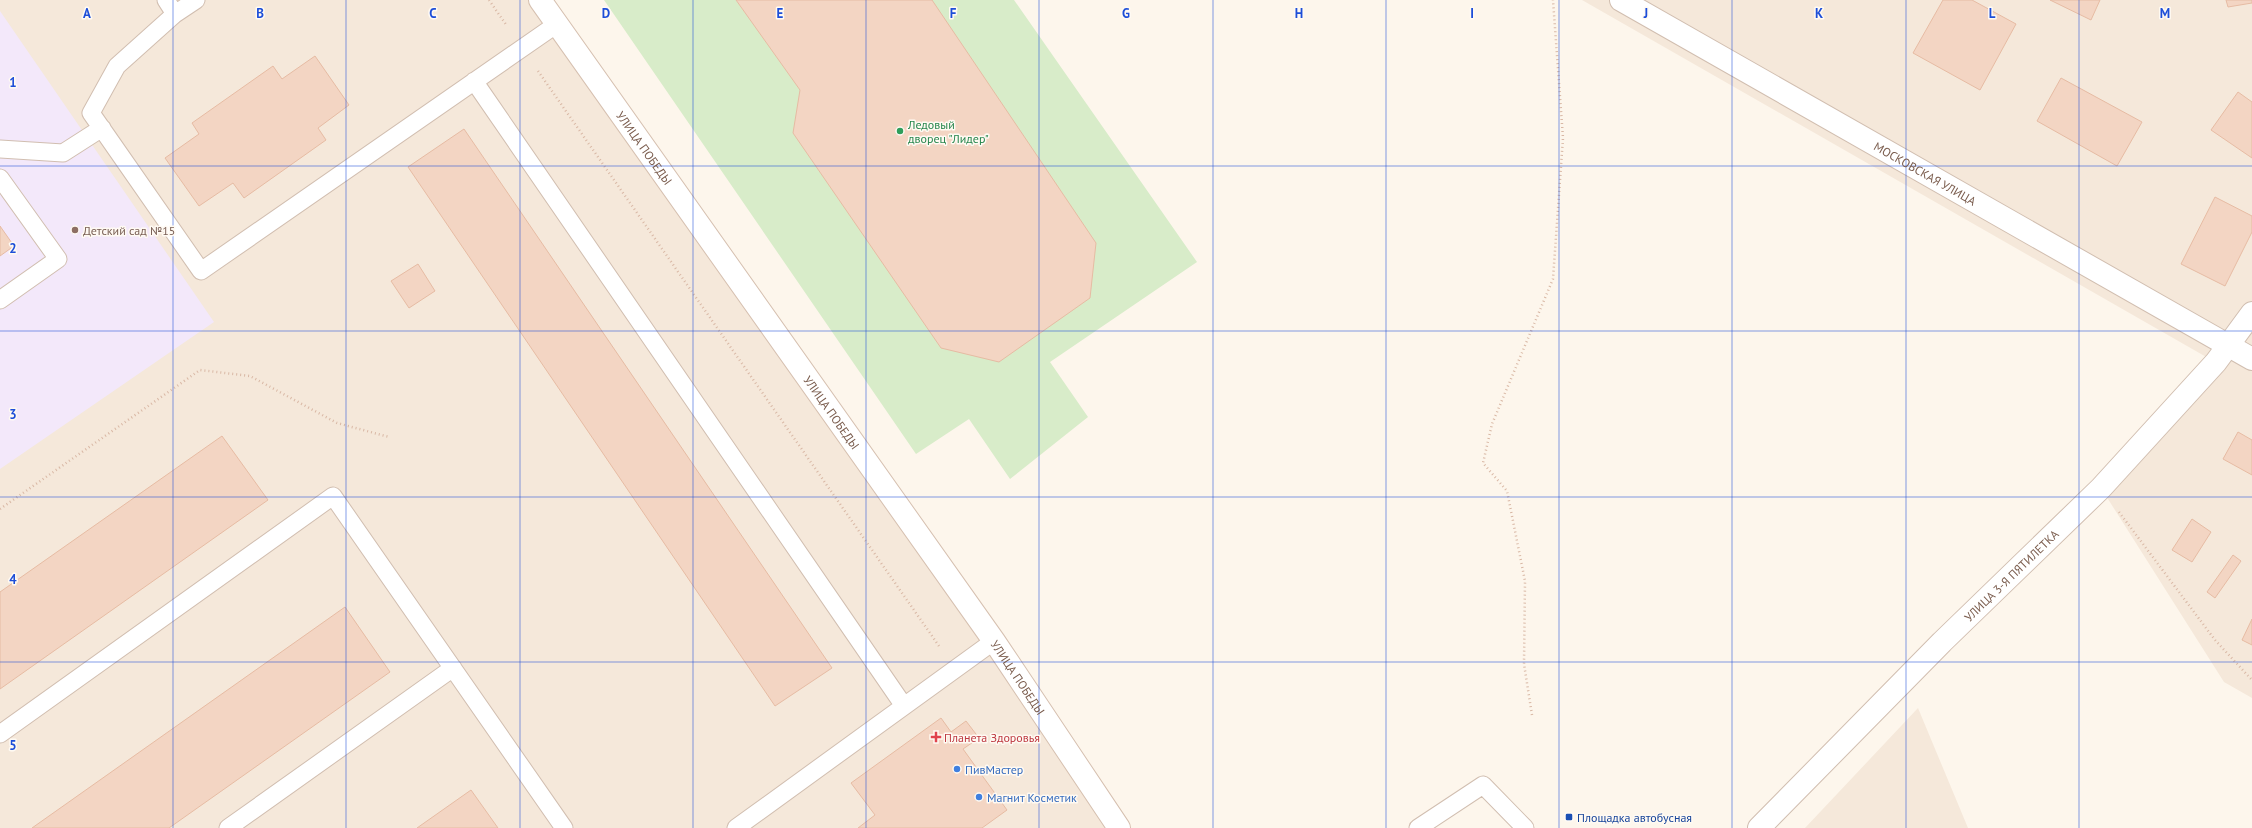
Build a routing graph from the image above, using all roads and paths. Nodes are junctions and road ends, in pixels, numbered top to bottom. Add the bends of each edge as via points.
1 (166, 0) edge
2 (196, 0) edge
3 (489, 0) edge
4 (540, 0) edge
5 (1553, 0) edge
6 (1621, 0) edge
7 (175, 14) junction
8 (557, 24) junction
9 (522, 48) junction
10 (474, 81) junction
11 (102, 128) junction
12 (0, 149) edge
13 (0, 178) edge
14 (0, 300) edge
15 (2252, 313) edge
16 (2229, 346) junction
17 (2252, 359) edge
18 (389, 437) dead end
19 (2101, 488) junction
20 (0, 509) edge
21 (994, 641) junction
22 (453, 668) junction
23 (955, 669) junction
24 (2252, 680) edge
25 (904, 706) junction
26 (1532, 714) dead end
27 (0, 734) edge
28 (228, 828) edge
29 (564, 828) edge
30 (736, 828) edge
31 (1119, 828) edge
32 (1418, 828) edge
33 (1525, 828) edge
34 (1759, 828) edge

1 - 7 lane
2 - 7 lane
3 - 9 path
4 - 8 street, УЛИЦА ПОБЕДЫ
5 - 26 path via 1563,138 1553,279 1492,424 1483,463 1508,491 1525,581 1524,664
6 - 16 street, МОСКОВСКАЯ УЛИЦА
7 - 11 lane via 117,66 91,113
8 - 9 lane
8 - 21 street, УЛИЦА ПОБЕДЫ
9 - 10 lane
9 - 23 path
10 - 11 lane via 201,271
10 - 25 lane
11 - 12 lane via 64,153
13 - 14 lane via 58,259
15 - 16 street, УЛИЦА 3-Я ПЯТИЛЕТКА
16 - 17 street, МОСКОВСКАЯ УЛИЦА
16 - 19 street, УЛИЦА 3-Я ПЯТИЛЕТКА
18 - 20 path via 337,423 250,376 200,370
19 - 24 path via 2215,640
19 - 34 street, УЛИЦА 3-Я ПЯТИЛЕТКА via 1942,642
21 - 23 lane
21 - 31 street, УЛИЦА ПОБЕДЫ
22 - 27 lane via 333,496
22 - 28 lane
22 - 29 lane
23 - 25 lane
25 - 30 lane
32 - 33 lane via 1483,785

